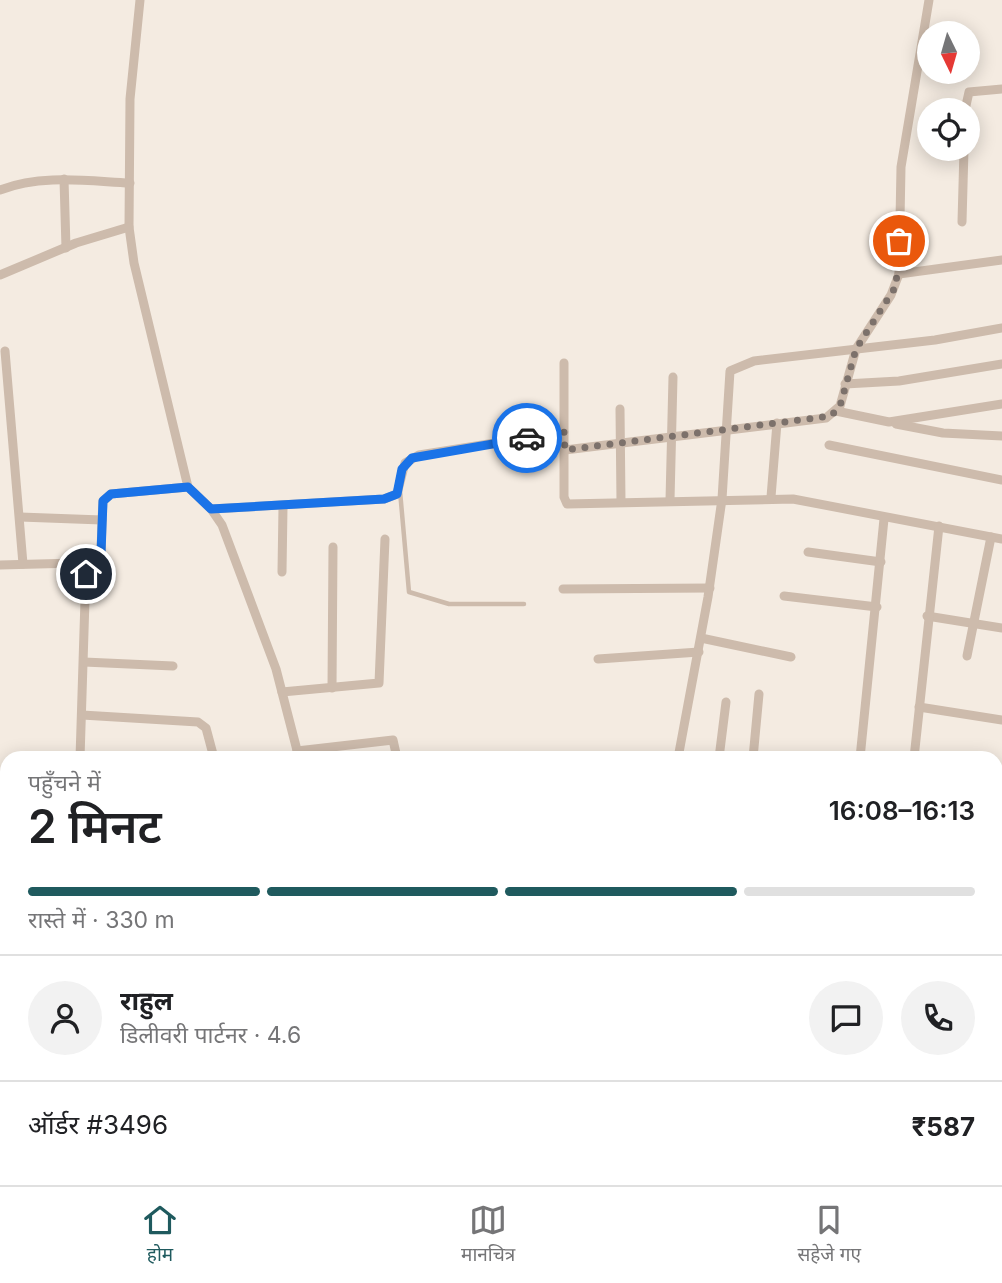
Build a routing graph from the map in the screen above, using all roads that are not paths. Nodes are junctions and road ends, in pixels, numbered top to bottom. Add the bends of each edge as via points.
1 (140, 0) edge
2 (929, 0) edge
3 (1002, 89) edge
4 (968, 98) edge
5 (964, 161) edge
6 (64, 179) junction
7 (130, 183) junction
8 (0, 190) edge
9 (962, 222) dead end
10 (129, 227) junction
11 (66, 248) junction
12 (1002, 260) edge
13 (899, 274) junction
14 (0, 275) edge
15 (1002, 328) edge
16 (856, 349) junction
17 (5, 351) dead end
18 (564, 363) dead end
19 (1002, 364) edge
20 (3, 369) edge
21 (673, 377) dead end
22 (845, 384) junction
23 (1002, 404) edge
24 (620, 409) dead end
25 (836, 411) junction
26 (889, 422) junction
27 (777, 423) junction
28 (724, 429) junction
29 (564, 432) junction
30 (670, 435) junction
31 (1002, 436) edge
32 (621, 442) junction
33 (829, 445) dead end
34 (565, 450) junction
35 (1002, 480) edge
36 (188, 487) junction
37 (400, 487) junction
38 (771, 497) junction
39 (722, 499) junction
40 (670, 500) junction
41 (621, 502) junction
42 (283, 506) junction
43 (211, 509) junction
44 (20, 517) junction
45 (884, 519) junction
46 (102, 520) junction
47 (939, 526) junction
48 (991, 537) junction
49 (386, 539) dead end
50 (1002, 539) edge
51 (333, 547) dead end
52 (808, 552) dead end
53 (881, 562) junction
54 (23, 564) junction
55 (0, 565) edge
56 (86, 568) junction
57 (282, 572) dead end
58 (710, 588) junction
59 (563, 590) dead end
60 (784, 596) dead end
61 (524, 604) dead end
62 (877, 607) junction
63 (927, 616) junction
64 (974, 623) junction
65 (1002, 628) edge
66 (701, 638) junction
67 (699, 652) junction
68 (967, 656) dead end
69 (790, 657) dead end
70 (598, 659) dead end
71 (84, 662) junction
72 (173, 666) dead end
73 (332, 688) junction
74 (282, 692) junction
75 (759, 694) dead end
76 (726, 702) dead end
77 (919, 707) junction
78 (82, 715) junction
79 (1002, 720) edge
80 (80, 751) edge
81 (212, 751) edge
82 (297, 751) edge
83 (318, 751) edge
84 (395, 751) edge
85 (679, 751) edge
86 (720, 751) edge
87 (754, 751) edge
88 (861, 751) edge
89 (915, 751) edge

1 - 7 street via 130,99
2 - 13 street via 901,167
3 - 4 street via 969,92
5 - 9 street
6 - 7 street
6 - 8 street
6 - 11 street
7 - 10 street
10 - 11 street
10 - 36 street
11 - 14 street
12 - 13 street
13 - 16 street
15 - 16 street
16 - 22 street
16 - 28 street via 733,367 728,376
17 - 20 street
18 - 29 street
19 - 22 street via 899,382
20 - 44 street
21 - 30 street
22 - 25 street
23 - 26 street
24 - 32 street
25 - 26 street
25 - 27 street via 826,418
26 - 31 street via 943,433
27 - 28 street
27 - 38 street
28 - 30 street
28 - 39 street
29 - 34 street
29 - 37 street via 419,455 405,463
30 - 32 street
30 - 40 street
32 - 34 street
32 - 41 street
33 - 35 street
34 - 41 street via 565,501 573,505
36 - 43 street
36 - 46 street via 111,494 103,501
37 - 42 street via 397,494 384,499
37 - 61 lane via 409,592 449,604
38 - 39 street
38 - 45 street
39 - 40 street
39 - 58 street
40 - 41 street
42 - 43 street
42 - 57 street
43 - 74 street via 222,525
44 - 46 street
44 - 54 street
45 - 47 street
45 - 53 street
46 - 56 street via 101,553
47 - 48 street
47 - 63 street
48 - 50 street
48 - 64 street
49 - 73 street via 380,680 372,686
51 - 73 street
52 - 53 street
53 - 62 street
54 - 55 street
54 - 56 street via 76,563
56 - 71 street
58 - 59 street
58 - 66 street
60 - 62 street
62 - 88 street
63 - 64 street
63 - 77 street
64 - 65 street
64 - 68 street
66 - 67 street
66 - 69 street
67 - 70 street
67 - 85 street
71 - 72 street
71 - 78 street
73 - 74 street
74 - 82 street
75 - 87 street
76 - 86 street
77 - 79 street
77 - 89 street
78 - 80 street
78 - 81 street via 198,722 206,727
83 - 84 street via 393,740

